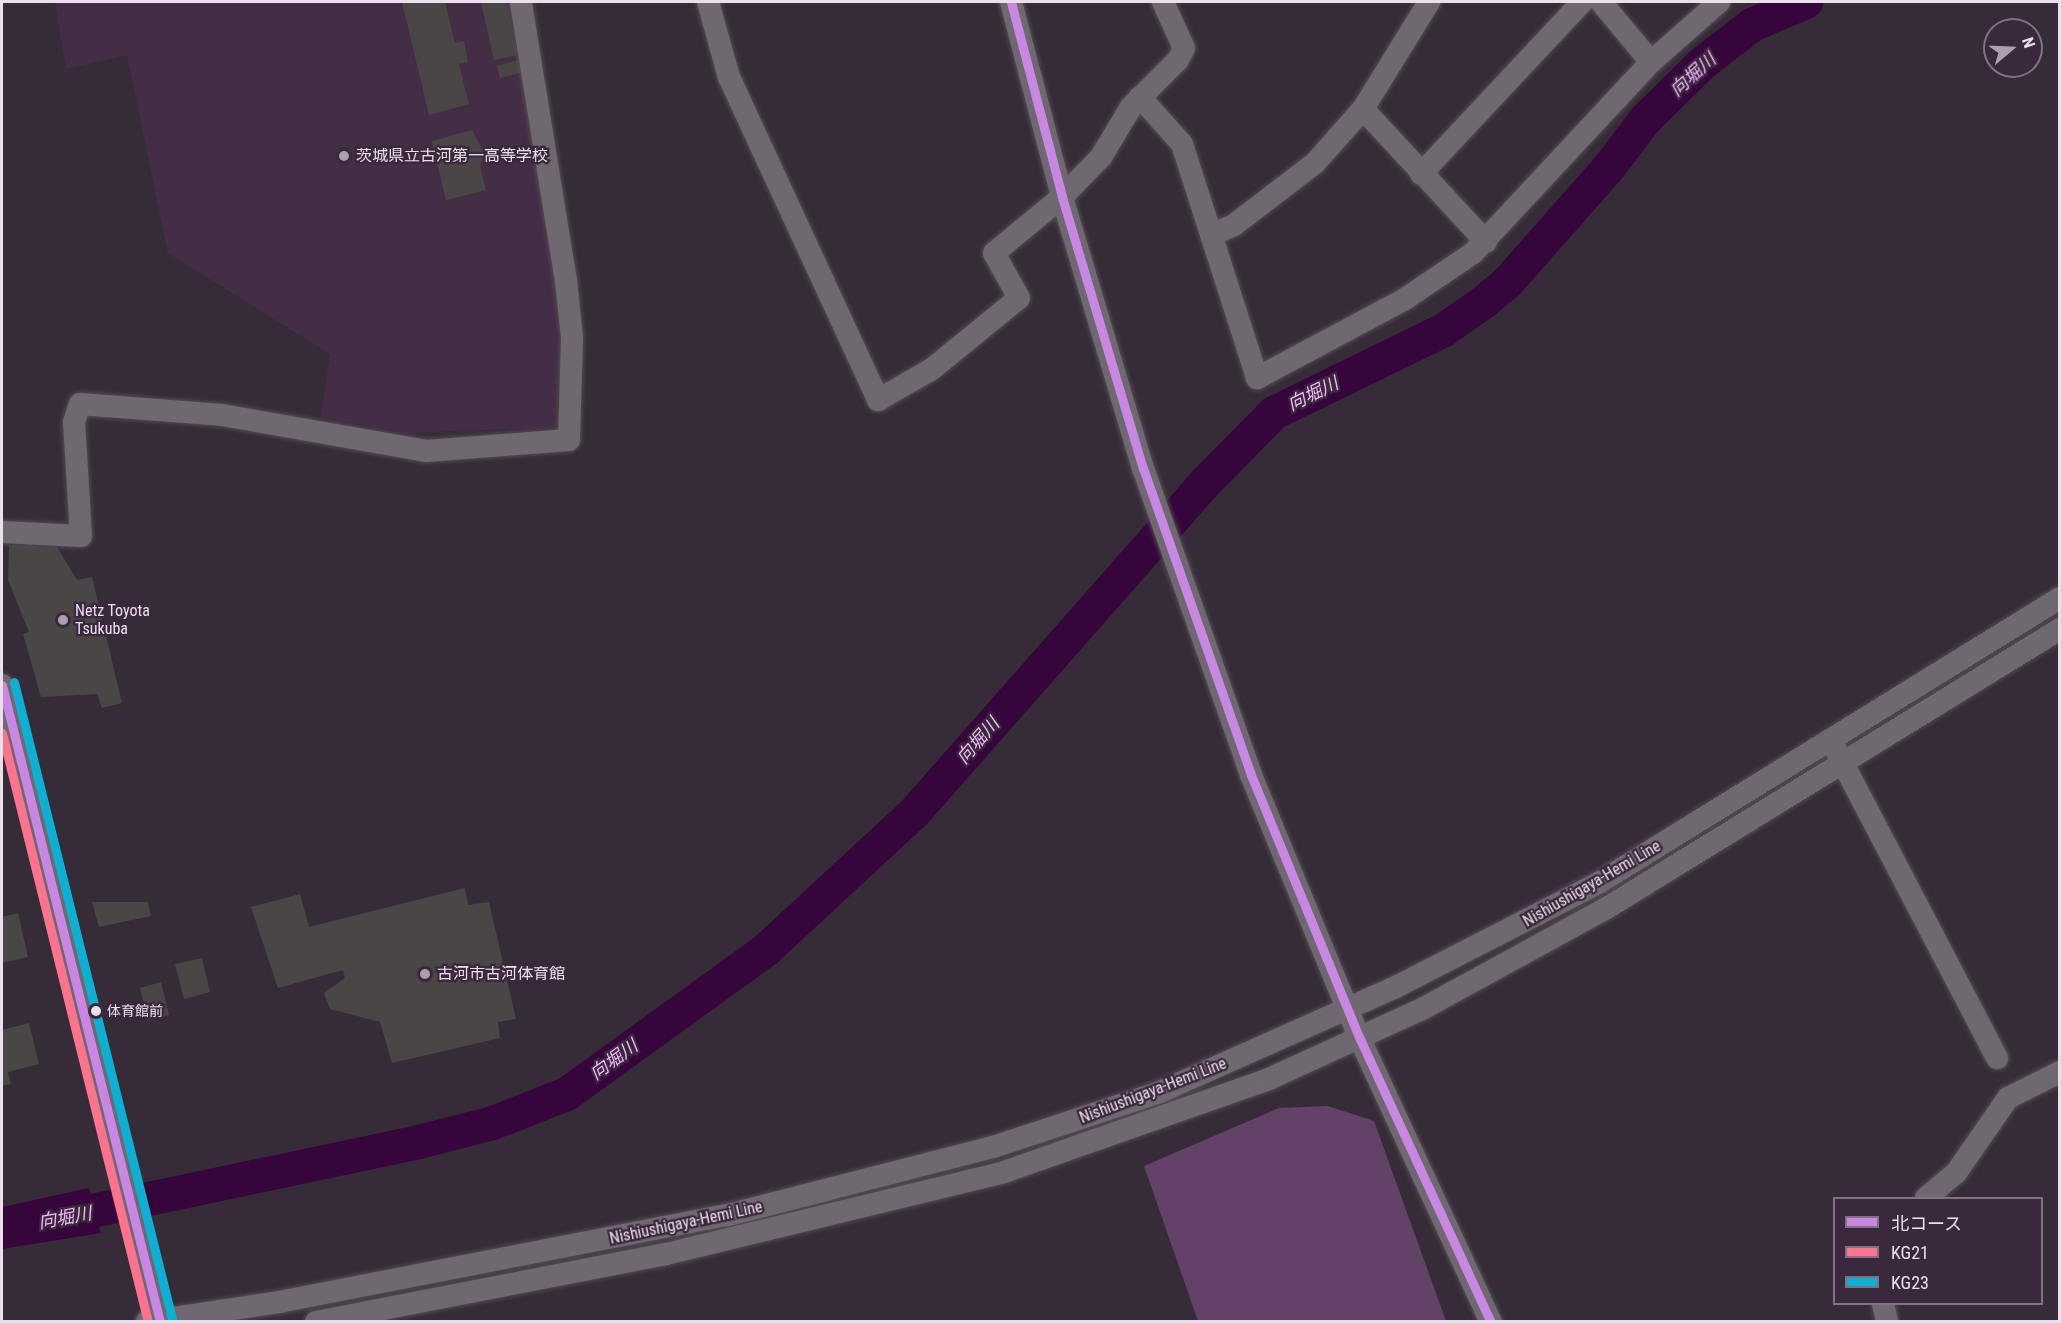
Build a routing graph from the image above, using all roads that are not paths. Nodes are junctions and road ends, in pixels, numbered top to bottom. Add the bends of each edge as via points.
1 (521, 2) edge
2 (708, 2) edge
3 (1011, 2) edge
4 (1163, 2) edge
5 (1429, 2) edge
6 (1582, 2) edge
7 (1601, 2) edge
8 (1715, 2) edge
9 (1651, 62) junction
10 (1140, 97) junction
11 (1363, 109) junction
12 (1421, 174) junction
13 (1062, 196) junction
14 (1211, 235) junction
15 (1486, 242) junction
16 (2, 532) edge
17 (2060, 598) edge
18 (2060, 629) edge
19 (2, 685) edge
20 (1836, 750) junction
21 (1347, 1010) junction
22 (1360, 1039) junction
23 (1997, 1058) dead end
24 (2060, 1072) edge
25 (1927, 1197) edge
26 (1883, 1305) edge
27 (156, 1321) edge
28 (316, 1322) edge
29 (1491, 1322) edge
30 (1887, 1322) edge

1 - 16 street via 566,281 572,337 569,440 426,451 222,415 80,404 74,422 81,536
2 - 13 street via 729,77 878,400 932,369 1019,298 994,252
3 - 13 street
4 - 10 street via 1184,48 1178,60
5 - 11 street
6 - 12 street
7 - 9 street
8 - 9 street
9 - 15 street
10 - 13 street via 1101,157
10 - 14 street via 1182,144
11 - 12 street
11 - 14 street via 1315,164 1278,195
12 - 15 street
13 - 21 street via 1155,505 1251,775
14 - 15 street via 1257,378 1405,298
17 - 20 street, Nishiushigaya-Hemi Line
18 - 20 street, Nishiushigaya-Hemi Line
19 - 27 street via 124,1174
20 - 21 street, Nishiushigaya-Hemi Line via 1600,882
20 - 22 street, Nishiushigaya-Hemi Line via 1605,909
20 - 23 street
21 - 22 street
21 - 27 street, Nishiushigaya-Hemi Line via 1160,1092 867,1183 520,1257
22 - 28 street, Nishiushigaya-Hemi Line via 1164,1119 1004,1172 666,1254
22 - 29 street
24 - 25 street via 2008,1098 1956,1173
26 - 30 street

